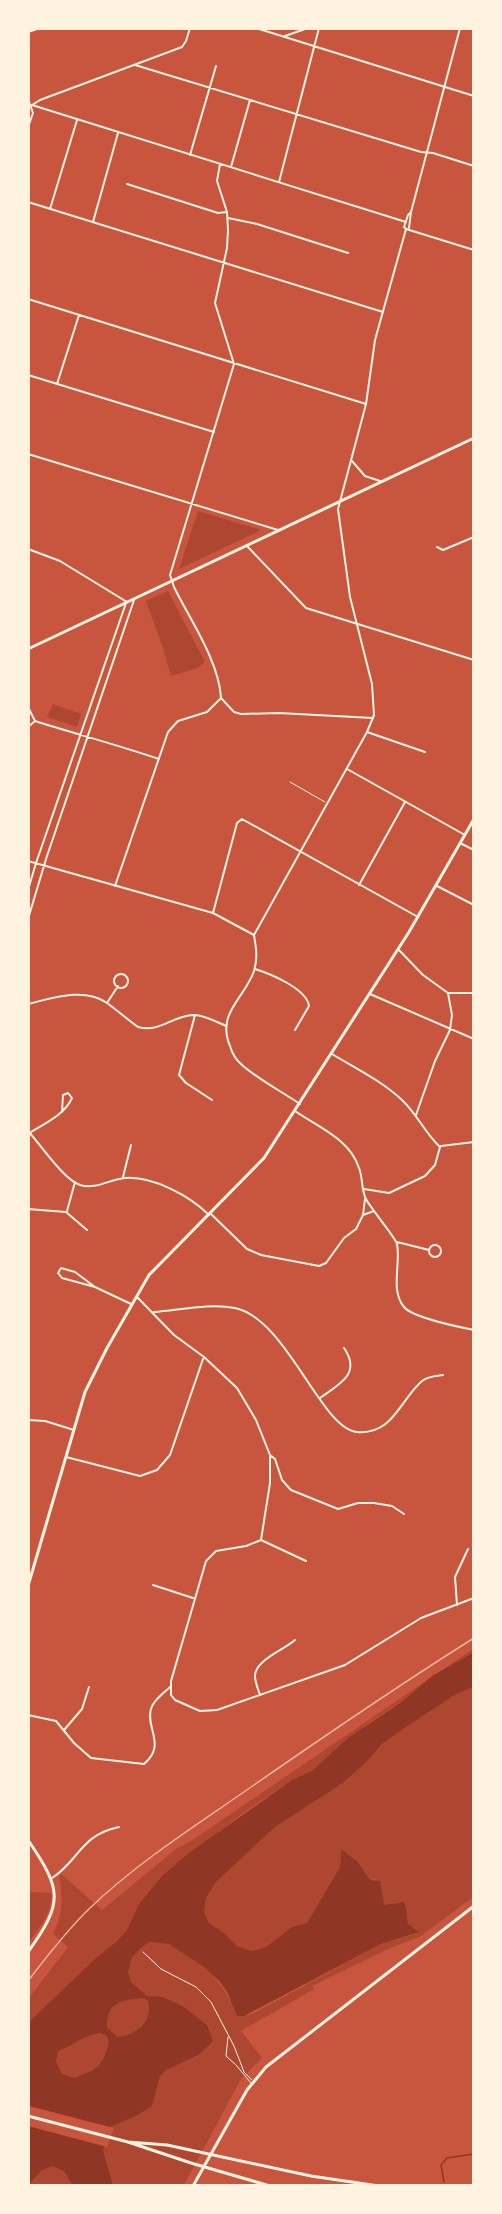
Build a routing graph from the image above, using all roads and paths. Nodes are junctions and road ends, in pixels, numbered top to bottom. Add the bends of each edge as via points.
1 (40, 28) edge
2 (190, 28) edge
3 (256, 28) edge
4 (308, 28) edge
5 (319, 28) edge
6 (460, 28) edge
7 (269, 30) edge
8 (28, 33) edge
9 (283, 37) junction
10 (315, 46) junction
11 (135, 65) junction
12 (216, 66) dead end
13 (444, 87) junction
14 (209, 88) junction
15 (474, 96) edge
16 (28, 99) edge
17 (250, 100) junction
18 (32, 105) junction
19 (297, 115) junction
20 (77, 120) junction
21 (28, 127) edge
22 (117, 133) junction
23 (427, 153) junction
24 (190, 155) junction
25 (220, 164) junction
26 (474, 166) edge
27 (231, 168) junction
28 (279, 182) junction
29 (128, 184) dead end
30 (28, 202) edge
31 (51, 209) junction
32 (226, 212) junction
33 (411, 212) junction
34 (228, 218) junction
35 (93, 222) junction
36 (406, 222) junction
37 (407, 229) junction
38 (474, 250) edge
39 (348, 253) dead end
40 (224, 263) junction
41 (28, 299) edge
42 (383, 312) junction
43 (79, 315) junction
44 (234, 364) junction
45 (28, 375) edge
46 (57, 384) junction
47 (366, 404) junction
48 (214, 432) junction
49 (474, 438) edge
50 (28, 454) edge
51 (351, 460) junction
52 (383, 481) junction
53 (339, 502) junction
54 (192, 504) junction
55 (279, 530) junction
56 (474, 537) edge
57 (247, 546) junction
58 (437, 547) dead end
59 (28, 549) edge
60 (172, 582) junction
61 (134, 598) junction
62 (127, 602) junction
63 (358, 625) junction
64 (112, 644) junction
65 (120, 646) junction
66 (28, 649) edge
67 (474, 660) edge
68 (221, 698) junction
69 (28, 707) edge
70 (373, 718) junction
71 (35, 721) junction
72 (28, 727) edge
73 (368, 732) junction
74 (80, 735) junction
75 (88, 736) junction
76 (425, 752) dead end
77 (159, 759) junction
78 (347, 769) junction
79 (290, 782) dead end
80 (405, 802) junction
81 (327, 803) junction
82 (474, 819) edge
83 (465, 835) junction
84 (460, 843) junction
85 (474, 850) edge
86 (300, 851) junction
87 (28, 861) edge
88 (36, 863) junction
89 (44, 865) junction
90 (359, 885) junction
91 (115, 886) junction
92 (436, 886) junction
93 (28, 890) edge
94 (474, 905) edge
95 (213, 913) junction
96 (418, 918) junction
97 (28, 919) edge
98 (254, 935) junction
99 (399, 949) junction
100 (255, 969) junction
101 (118, 987) junction
102 (448, 993) junction
103 (474, 993) edge
104 (370, 994) junction
105 (107, 1003) junction
106 (28, 1004) edge
107 (195, 1015) junction
108 (226, 1026) junction
109 (295, 1030) dead end
110 (450, 1030) junction
111 (474, 1039) edge
112 (332, 1053) junction
113 (212, 1101) dead end
114 (300, 1104) junction
115 (295, 1111) junction
116 (62, 1112) junction
117 (415, 1116) junction
118 (29, 1132) edge
119 (474, 1142) edge
120 (131, 1145) dead end
121 (440, 1147) junction
122 (123, 1178) junction
123 (75, 1182) junction
124 (363, 1189) junction
125 (365, 1198) junction
126 (28, 1209) edge
127 (374, 1211) junction
128 (66, 1212) junction
129 (210, 1214) junction
130 (363, 1215) junction
131 (87, 1230) dead end
132 (398, 1242) junction
133 (429, 1250) dead end
134 (95, 1287) junction
135 (135, 1296) junction
136 (131, 1304) junction
137 (154, 1312) junction
138 (474, 1330) edge
139 (344, 1348) dead end
140 (204, 1357) junction
141 (443, 1375) dead end
142 (320, 1398) junction
143 (28, 1420) edge
144 (74, 1430) junction
145 (270, 1455) junction
146 (66, 1457) junction
147 (405, 1514) dead end
148 (261, 1540) junction
149 (468, 1549) dead end
150 (306, 1561) dead end
151 (28, 1586) edge
152 (153, 1586) dead end
153 (194, 1598) junction
154 (474, 1598) edge
155 (457, 1605) junction
156 (294, 1640) dead end
157 (89, 1687) dead end
158 (170, 1687) junction
159 (260, 1695) junction
160 (28, 1715) edge
161 (64, 1730) junction
162 (118, 1827) dead end
163 (28, 1840) edge
164 (52, 1878) junction
165 (474, 1906) edge
166 (28, 1952) edge
167 (143, 1952) dead end
168 (227, 2036) junction
169 (252, 2082) junction
170 (28, 2116) edge
171 (128, 2142) junction
172 (210, 2154) junction
173 (204, 2167) junction
174 (333, 2180) junction
175 (193, 2186) edge
176 (270, 2186) edge
177 (334, 2186) edge
178 (379, 2186) edge

1 - 8 street
2 - 11 street via 182,47
3 - 7 street
4 - 9 street
5 - 10 street
6 - 13 street
7 - 9 street
9 - 10 street
10 - 13 street
10 - 19 street
11 - 14 street
11 - 18 street
12 - 14 street
13 - 15 street
13 - 23 street
14 - 17 street
14 - 24 street
16 - 18 street
17 - 19 street
17 - 27 street
18 - 20 street
18 - 21 street
19 - 23 street
19 - 28 street
20 - 22 street
20 - 31 street
22 - 24 street
22 - 35 street
23 - 26 street
23 - 33 street
24 - 25 street
25 - 27 street
25 - 32 street via 217,181
27 - 28 street
28 - 36 street
29 - 32 street via 218,213
30 - 31 street
31 - 35 street
32 - 34 street
33 - 36 street
33 - 37 street
34 - 39 street
34 - 40 street
35 - 40 street
36 - 37 street
37 - 38 street
37 - 42 street
40 - 42 street
40 - 44 street via 215,303
41 - 43 street
42 - 47 street
43 - 44 street
43 - 46 street
44 - 47 street
44 - 48 street
45 - 46 street
46 - 48 street
47 - 51 street
48 - 54 street
49 - 52 main road
50 - 54 street
51 - 52 street via 365,476
51 - 53 street
52 - 53 main road
53 - 55 main road
53 - 63 street
54 - 55 street
54 - 60 street via 170,575
55 - 57 main road
56 - 58 street via 443,550
57 - 60 main road
57 - 63 street via 306,608
59 - 62 street via 60,561
60 - 61 main road
60 - 68 street via 216,670
61 - 62 main road
61 - 65 street
62 - 64 street
62 - 66 main road
63 - 67 street
63 - 70 street via 372,684
64 - 65 street
64 - 74 street
65 - 75 street
68 - 70 street via 241,714
68 - 77 street via 207,712 171,727
69 - 71 street
70 - 73 street
71 - 72 street
71 - 74 street
73 - 76 street
73 - 78 street
74 - 75 street
74 - 88 street
75 - 77 street
75 - 89 street
77 - 91 street
78 - 80 street
78 - 81 street
79 - 81 lane
80 - 83 street
80 - 90 street
81 - 86 street
82 - 83 main road
83 - 84 main road
84 - 85 street
84 - 92 main road
86 - 90 street
86 - 95 street via 244,820 238,821
86 - 98 street
87 - 88 street
88 - 89 street
88 - 93 street
89 - 91 street
89 - 97 street
90 - 96 street
91 - 95 street
92 - 94 street
92 - 96 main road
95 - 98 street
96 - 99 main road
98 - 100 street
99 - 102 street via 419,972
99 - 104 main road
100 - 108 street
100 - 109 street via 306,996 309,1006
101 - 101 street via 127,984 125,975 116,977
101 - 105 street
102 - 103 street
102 - 110 street
104 - 110 street
104 - 112 main road
105 - 106 street via 83,994
105 - 107 street via 143,1028
107 - 108 street
107 - 113 street via 179,1075
108 - 114 street via 236,1059
110 - 111 street
110 - 117 street
112 - 114 main road
112 - 117 street via 394,1093
114 - 115 main road
115 - 124 street via 344,1143 359,1168
115 - 129 main road via 258,1166
116 - 116 street via 63,1095 71,1094 71,1101
116 - 118 street
117 - 121 street
118 - 123 street
119 - 121 street
120 - 122 street
121 - 124 street via 435,1165 425,1176 389,1193
122 - 123 street via 93,1186
122 - 129 street via 144,1180 178,1192
123 - 128 street
124 - 125 street
125 - 127 street
125 - 130 street
126 - 128 street
127 - 130 street
127 - 132 street
128 - 131 street
129 - 130 street via 247,1249 319,1266 356,1229
129 - 135 main road via 149,1275
132 - 133 street
132 - 138 street via 397,1283 406,1309 415,1315
134 - 134 street via 68,1269 57,1273 62,1278
134 - 136 street
135 - 136 main road
135 - 137 street
136 - 144 main road via 86,1392
137 - 140 street via 174,1335
137 - 142 street via 215,1306 252,1314 275,1334
139 - 142 street via 351,1358 351,1370 344,1381
140 - 145 street via 243,1397
140 - 146 street via 170,1455 157,1470 140,1476
141 - 142 street via 422,1381 393,1418 358,1432 333,1418
143 - 144 street
144 - 146 main road
145 - 147 street via 286,1486 296,1493 338,1509 367,1502 392,1506
145 - 148 street
146 - 151 main road
148 - 150 street
148 - 153 street via 209,1556
149 - 155 street via 455,1577
152 - 153 street
153 - 158 street
154 - 155 street
155 - 159 street via 421,1618 345,1665
156 - 159 street via 256,1669
157 - 161 street via 82,1709
158 - 159 street via 175,1700 200,1711 217,1710
158 - 161 street via 150,1710 155,1745 144,1764 91,1758
160 - 161 street via 56,1721
162 - 164 street via 96,1835
163 - 164 main road
164 - 166 main road via 53,1912
165 - 169 main road via 282,2053
167 - 168 lane via 161,1969 206,1996
168 - 169 lane
168 - 169 lane via 227,2057
169 - 172 main road
170 - 171 main road
171 - 172 main road
171 - 173 main road
172 - 173 main road
172 - 174 main road
173 - 175 main road
173 - 176 main road
174 - 177 main road
174 - 178 main road

